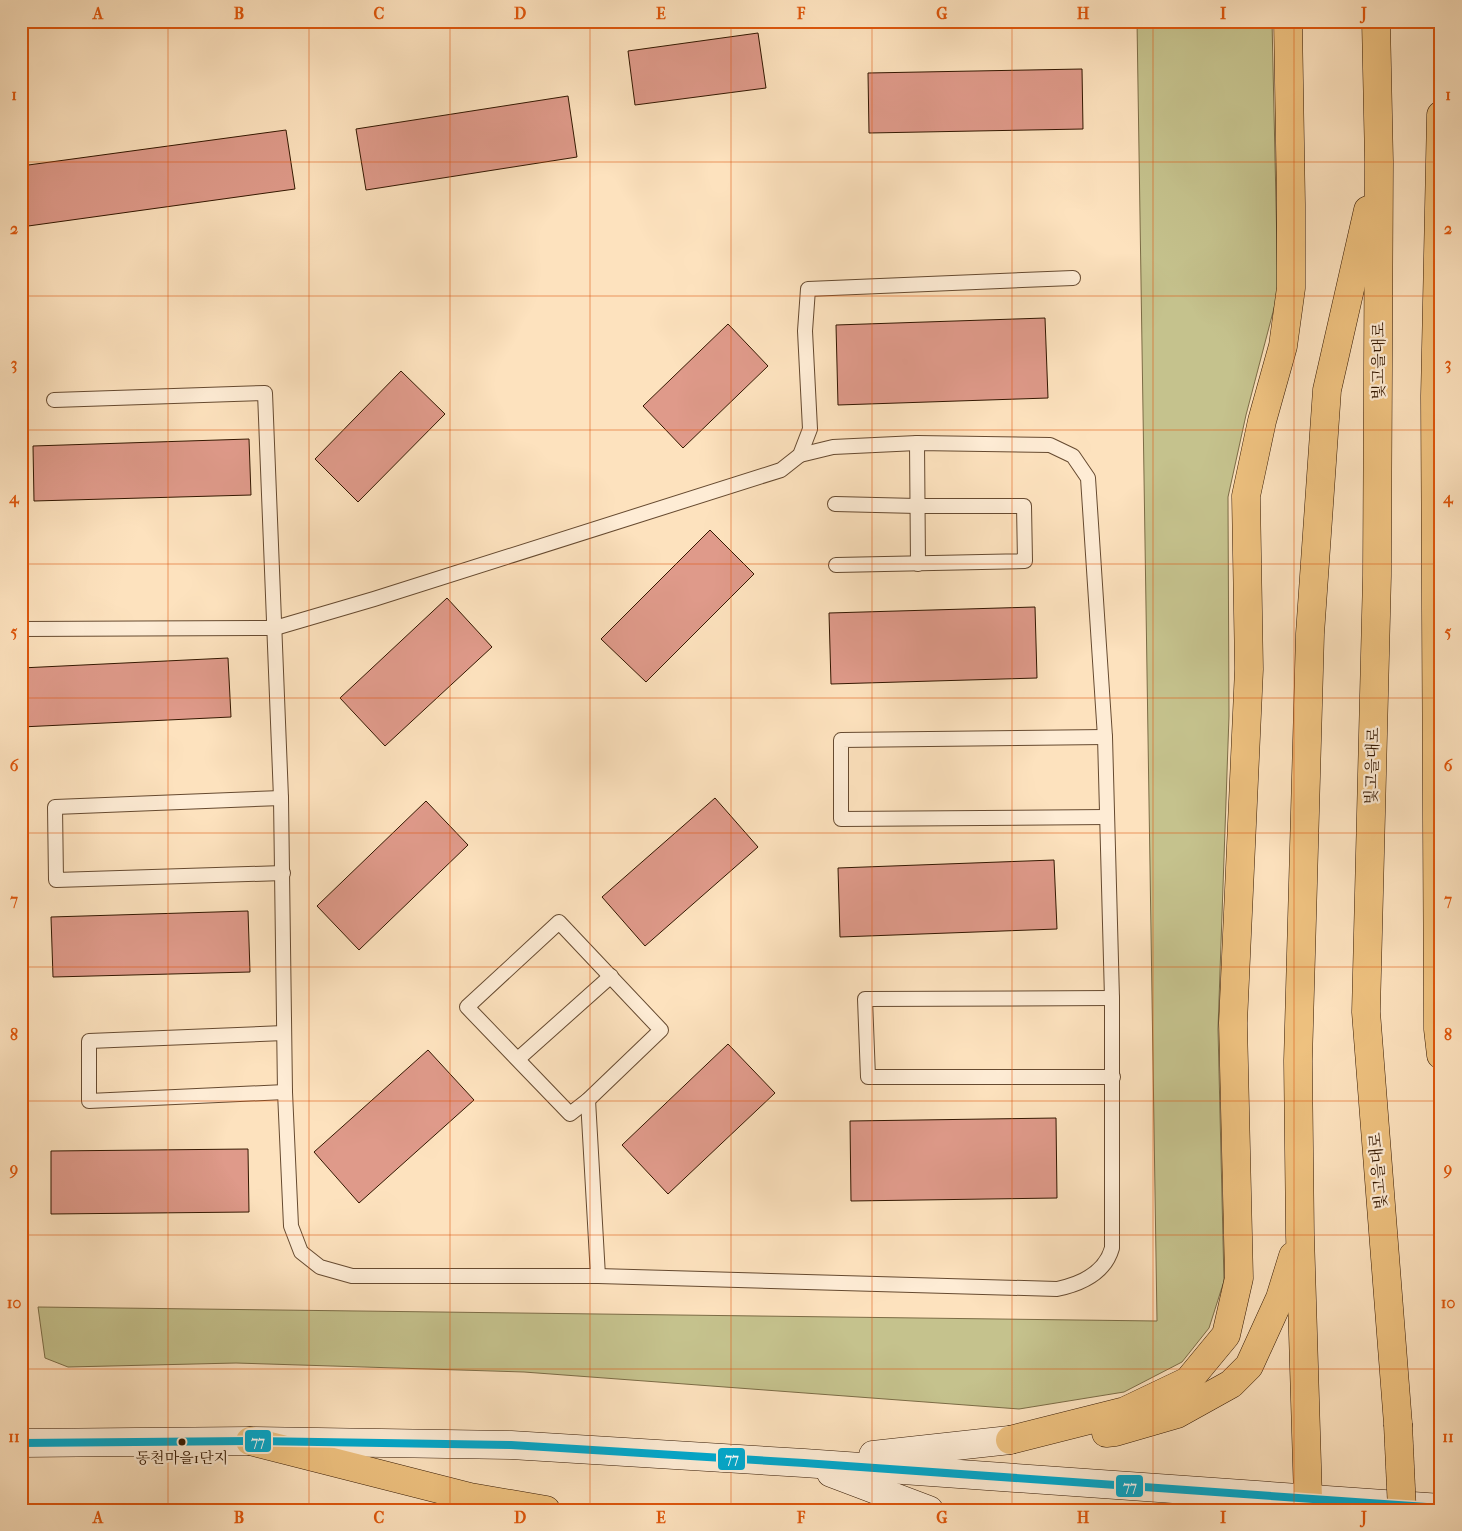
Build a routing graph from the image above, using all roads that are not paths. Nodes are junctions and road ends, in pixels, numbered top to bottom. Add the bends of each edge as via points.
1 (1288, 21) edge
2 (1376, 21) edge
3 (1441, 115) edge
4 (1379, 162) junction
5 (1073, 278) dead end
6 (54, 400) dead end
7 (1438, 400) edge
8 (917, 443) junction
9 (800, 455) junction
10 (835, 504) dead end
11 (917, 506) junction
12 (918, 564) junction
13 (836, 565) dead end
14 (275, 628) junction
15 (21, 629) edge
16 (1105, 737) junction
17 (282, 798) junction
18 (1107, 817) junction
19 (284, 873) junction
20 (611, 976) junction
21 (1112, 998) junction
22 (284, 1033) junction
23 (1441, 1055) edge
24 (518, 1059) junction
25 (1113, 1077) junction
26 (285, 1092) junction
27 (588, 1100) junction
28 (1300, 1235) junction
29 (598, 1276) junction
30 (1010, 1440) junction
31 (250, 1441) junction
32 (21, 1443) edge
33 (804, 1463) junction
34 (1308, 1504) edge
35 (1441, 1508) edge
36 (546, 1510) edge
37 (929, 1510) edge
38 (1402, 1510) edge

1 - 30 highway via 1290,288 1283,346 1246,496 1249,669 1233,1023 1239,1278 1226,1335 1188,1381 1125,1411
2 - 4 highway, 빛고을대로
3 - 7 highway
4 - 28 highway via 1326,400 1310,634 1298,1060
4 - 38 highway, 빛고을대로, bridge via 1378,576 1366,1012
5 - 9 lane via 808,289 805,331 810,429
6 - 14 lane via 265,392
7 - 23 highway via 1438,1019
8 - 9 lane via 833,447
8 - 11 lane
8 - 16 lane via 1050,445 1073,456 1088,478
9 - 14 lane via 781,470
10 - 11 lane
11 - 12 lane
11 - 12 lane via 1024,506 1025,561
12 - 13 lane
14 - 15 lane
14 - 17 lane
16 - 18 lane
16 - 18 lane via 841,740 841,819
17 - 19 lane
17 - 19 lane via 55,807 56,880
18 - 21 lane
19 - 22 lane
20 - 24 lane
20 - 24 lane via 559,922 466,1006
20 - 27 lane via 661,1030
21 - 25 lane
21 - 25 lane via 865,999 868,1077
22 - 26 lane
22 - 26 lane via 89,1041 89,1100
24 - 27 lane via 570,1114
25 - 29 lane via 1112,1248 1110,1256 1093,1276 1075,1285 1057,1289
26 - 29 lane via 291,1226 301,1252 320,1267 352,1276
27 - 29 lane
28 - 30 highway via 1280,1298 1250,1366 1231,1384 1177,1414 1116,1432
28 - 34 highway
30 - 33 street
31 - 32 street
31 - 33 street via 511,1445
31 - 36 highway via 470,1497
33 - 34 street
33 - 37 street
34 - 35 street

